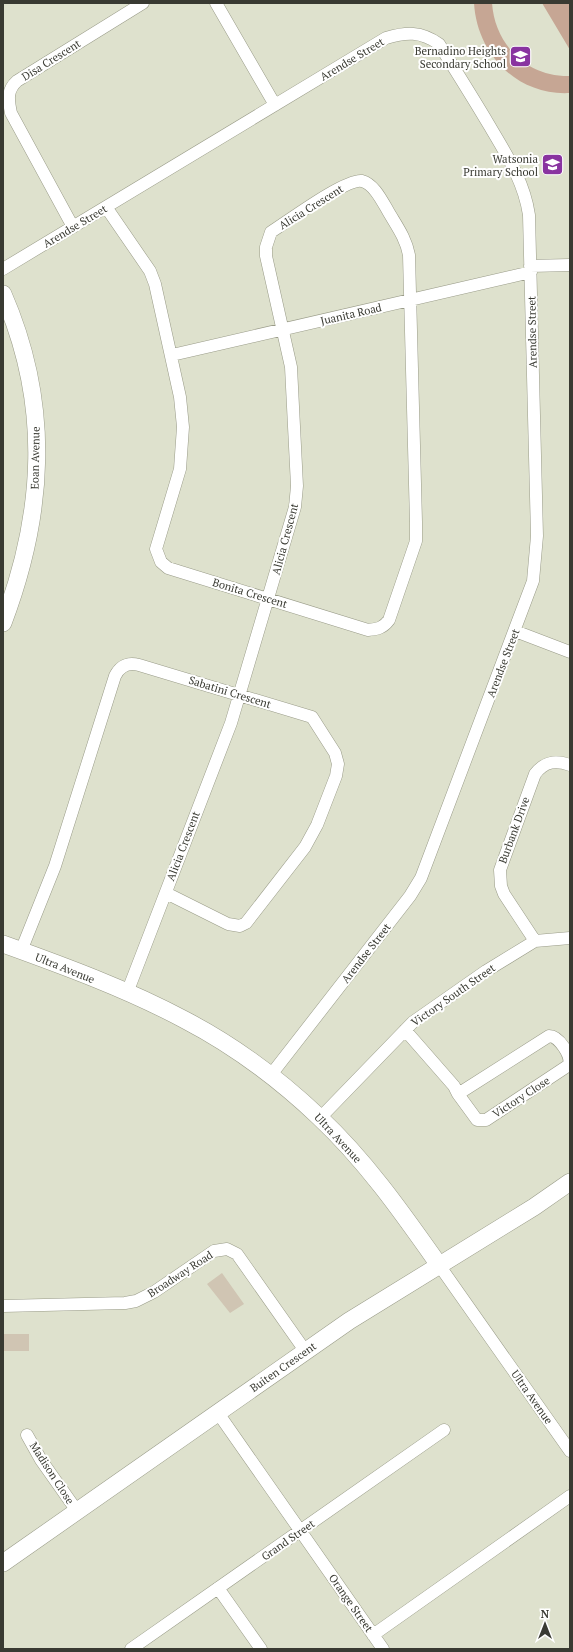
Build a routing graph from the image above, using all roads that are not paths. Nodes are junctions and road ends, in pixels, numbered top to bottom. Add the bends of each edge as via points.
1 (143, 3) edge
2 (216, 3) edge
3 (275, 105) junction
4 (106, 207) junction
5 (73, 227) junction
6 (570, 265) edge
7 (3, 269) edge
8 (530, 269) junction
9 (3, 294) edge
10 (410, 300) junction
11 (283, 329) junction
12 (172, 355) junction
13 (268, 599) junction
14 (3, 622) edge
15 (515, 631) junction
16 (570, 652) edge
17 (240, 695) junction
18 (570, 765) edge
19 (166, 893) junction
20 (570, 938) edge
21 (535, 941) junction
22 (3, 944) edge
23 (21, 951) junction
24 (127, 993) junction
25 (406, 1030) junction
26 (270, 1076) junction
27 (458, 1094) junction
28 (320, 1118) junction
29 (570, 1182) edge
30 (439, 1265) junction
31 (3, 1306) edge
32 (306, 1352) junction
33 (218, 1413) junction
34 (444, 1430) dead end
35 (27, 1435) dead end
36 (570, 1451) edge
37 (570, 1496) edge
38 (77, 1511) junction
39 (300, 1531) junction
40 (3, 1563) edge
41 (218, 1588) junction
42 (373, 1635) junction
43 (134, 1648) edge
44 (261, 1649) edge
45 (383, 1649) edge

1 - 5 street, Disa Crescent via 10,87 8,103 11,112
2 - 3 street
3 - 4 street, Arendse Street
3 - 8 street, Arendse Street via 386,38 403,33 418,33 429,37 439,44 466,85 519,177 529,215
4 - 5 street, Arendse Street
4 - 12 street, Bonita Crescent via 150,271
5 - 7 street, Arendse Street
6 - 8 street, Juanita Road
8 - 10 street, Juanita Road
8 - 15 street, Arendse Street via 537,547 534,581
9 - 14 street, Eoan Avenue via 20,340 30,378 35,405 37,470 34,515 26,554
10 - 11 street, Juanita Road
10 - 11 street, Alicia Crescent via 409,255 406,242 370,185 361,181 352,182 271,232 266,256
10 - 13 street, Bonita Crescent via 416,541 389,620 378,629 368,630
11 - 12 street, Juanita Road
11 - 13 street, Alicia Crescent via 292,367 297,486 295,507
12 - 13 street, Bonita Crescent via 180,397 183,448 180,469 156,549 158,557 168,568
13 - 17 street, Alicia Crescent
15 - 16 street
15 - 26 street, Arendse Street via 421,878 410,896
17 - 19 street, Alicia Crescent
17 - 19 street, Sabatini Crescent via 312,718 317,722 335,753 338,764 336,776 321,816 305,847 246,923 240,926 228,924
17 - 23 street, Sabatini Crescent via 134,664 125,665 118,671 55,866
18 - 21 street, Burbank Drive via 552,762 542,766 535,774 500,870 504,894
19 - 24 street, Alicia Crescent
20 - 21 street, Victory South Street
21 - 25 street, Victory South Street via 486,971 413,1022
22 - 23 street, Ultra Avenue
23 - 24 street, Ultra Avenue
24 - 26 street, Ultra Avenue via 202,1030
25 - 27 street, Victory Close
25 - 28 street, Victory South Street
26 - 28 street, Ultra Avenue
27 - 27 street, Victory Close via 549,1036 558,1040 570,1059 566,1068 483,1122 474,1118
28 - 30 street, Ultra Avenue via 386,1193
29 - 30 street, Buiten Crescent
30 - 32 street, Buiten Crescent via 349,1321
30 - 36 street, Ultra Avenue
31 - 32 street, Broadway Road via 114,1304 136,1301 154,1292 214,1251 227,1249 237,1254
32 - 33 street, Buiten Crescent
33 - 38 street, Buiten Crescent
33 - 39 street, Orange Street
34 - 39 street, Grand Street
35 - 38 street, Madison Close via 41,1460
37 - 42 street, Orange Street
38 - 40 street, Buiten Crescent
39 - 41 street, Grand Street
39 - 42 street, Orange Street
41 - 43 street, Grand Street
41 - 44 street
42 - 45 street

